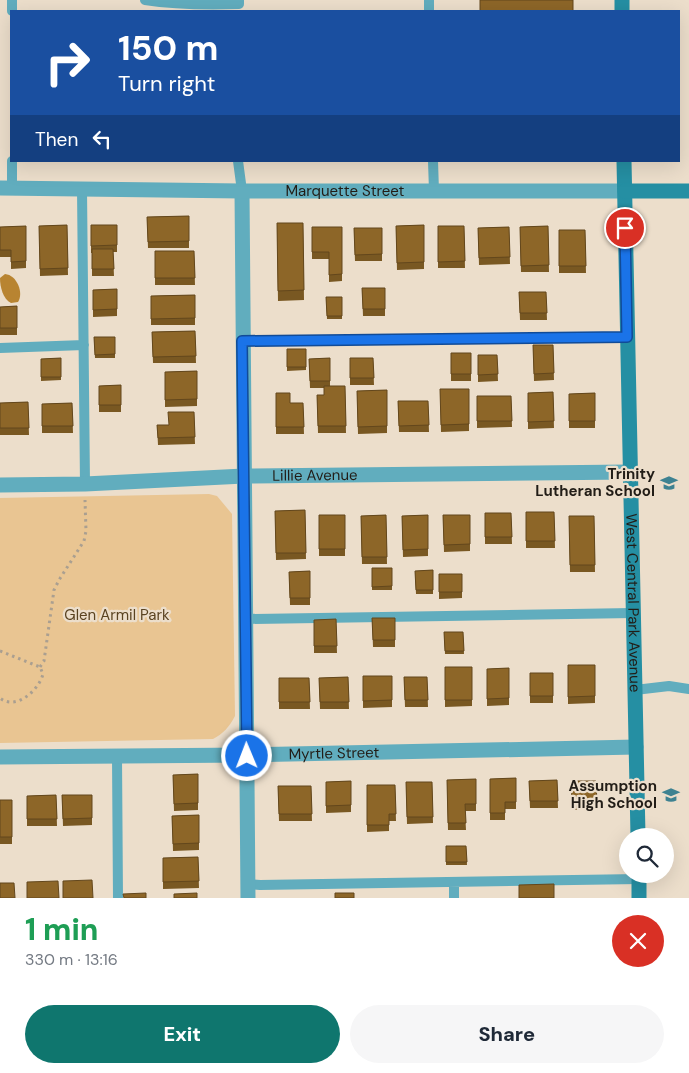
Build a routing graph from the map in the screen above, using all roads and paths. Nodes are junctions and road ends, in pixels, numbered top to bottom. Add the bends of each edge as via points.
1 (145, 0) edge
2 (239, 0) edge
3 (12, 162) edge
4 (238, 162) edge
5 (433, 162) edge
6 (624, 162) edge
7 (6, 188) edge
8 (82, 189) junction
9 (242, 191) junction
10 (434, 191) junction
11 (625, 191) junction
12 (689, 191) edge
13 (627, 337) junction
14 (242, 341) junction
15 (84, 345) junction
16 (0, 348) edge
17 (630, 472) junction
18 (244, 476) junction
19 (85, 484) junction
20 (0, 485) edge
21 (633, 613) junction
22 (246, 619) junction
23 (0, 650) edge
24 (40, 667) junction
25 (689, 688) edge
26 (635, 690) junction
27 (0, 698) edge
28 (636, 747) junction
29 (247, 756) junction
30 (0, 757) edge
31 (117, 757) junction
32 (638, 828) edge
33 (619, 878) edge
34 (454, 882) junction
35 (639, 883) edge
36 (248, 891) edge
37 (118, 898) edge
38 (454, 898) edge
39 (639, 898) edge

1 - 2 lane via 195,5 239,4
3 - 7 lane
4 - 9 lane
5 - 10 lane
6 - 11 main road, West Central Park Avenue
7 - 8 street, Marquette Street
8 - 9 street, Marquette Street
8 - 15 lane
9 - 10 street, Marquette Street
9 - 14 street
10 - 11 street, Marquette Street
11 - 12 main road, Marquette Street
11 - 13 main road, West Central Park Avenue
13 - 14 lane
13 - 17 main road, West Central Park Avenue
14 - 18 street
15 - 16 lane
15 - 19 lane
17 - 18 street, Lillie Avenue
17 - 21 main road, West Central Park Avenue
18 - 19 street, Lillie Avenue
18 - 22 street
19 - 20 street, Lillie Avenue
19 - 24 path via 84,541 54,590 44,661
21 - 22 lane
21 - 26 main road, West Central Park Avenue
22 - 29 street
23 - 24 path
24 - 27 path via 41,681 26,697 15,702
25 - 26 lane via 668,686
26 - 28 main road, West Central Park Avenue
28 - 29 street, Myrtle Street
28 - 32 main road, West Central Park Avenue
29 - 31 street, Myrtle Street
29 - 36 street
30 - 31 street, Myrtle Street
31 - 37 lane
33 - 34 lane
34 - 36 lane via 260,885
34 - 38 lane
35 - 39 main road

